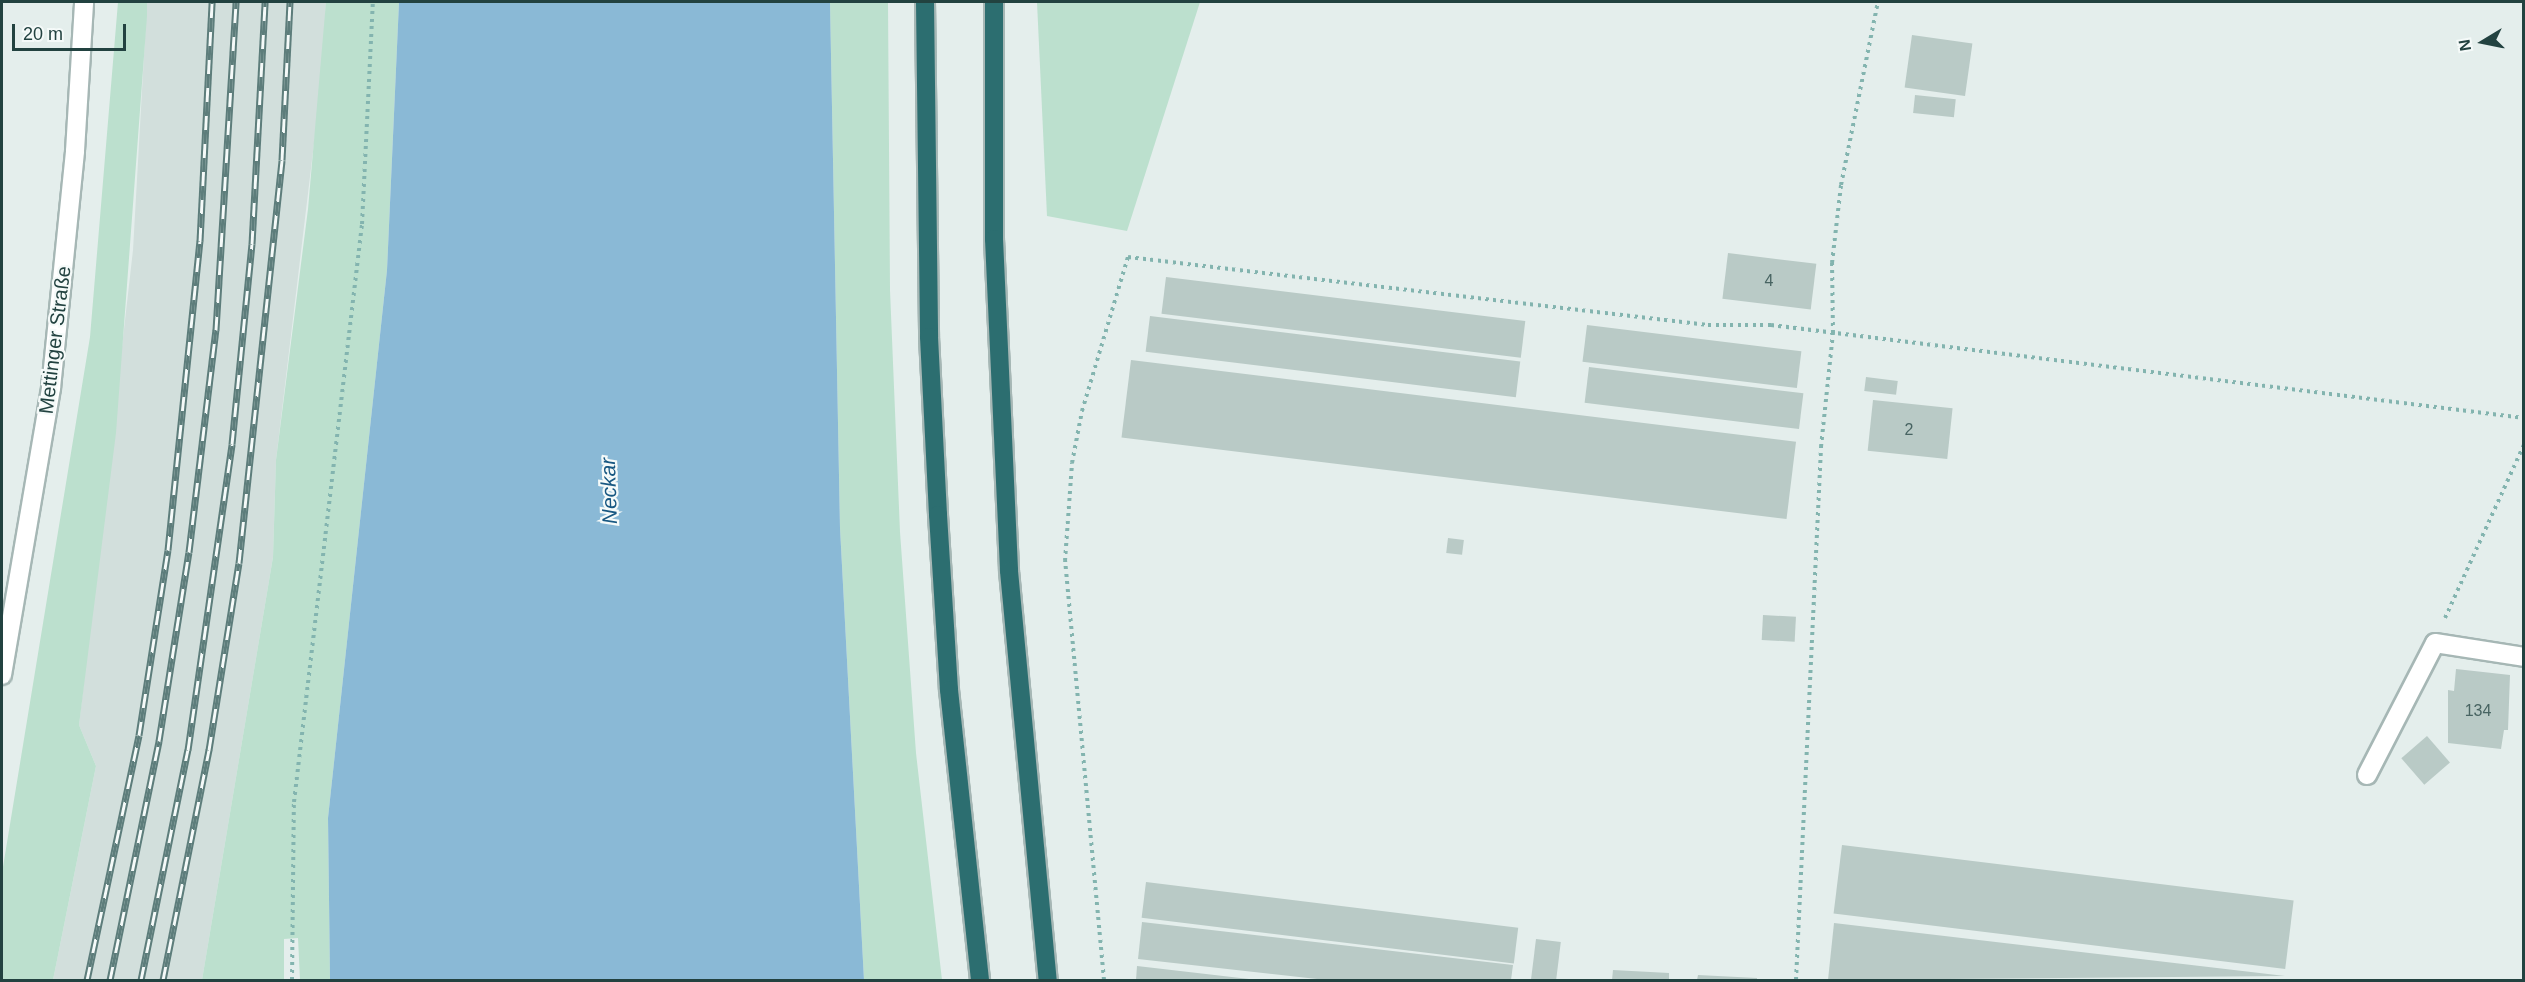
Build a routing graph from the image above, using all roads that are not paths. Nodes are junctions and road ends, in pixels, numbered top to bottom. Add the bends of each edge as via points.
1 (84, 2) edge
2 (925, 2) edge
3 (994, 2) edge
4 (2523, 657) edge
5 (2, 675) edge
6 (2367, 775) dead end
7 (980, 981) edge
8 (1048, 981) edge

1 - 5 main road, Mettinger Straße via 75,151 51,388
2 - 7 highway via 928,314 938,503 950,690
3 - 8 highway via 994,239 1009,571
4 - 6 main road via 2435,643

